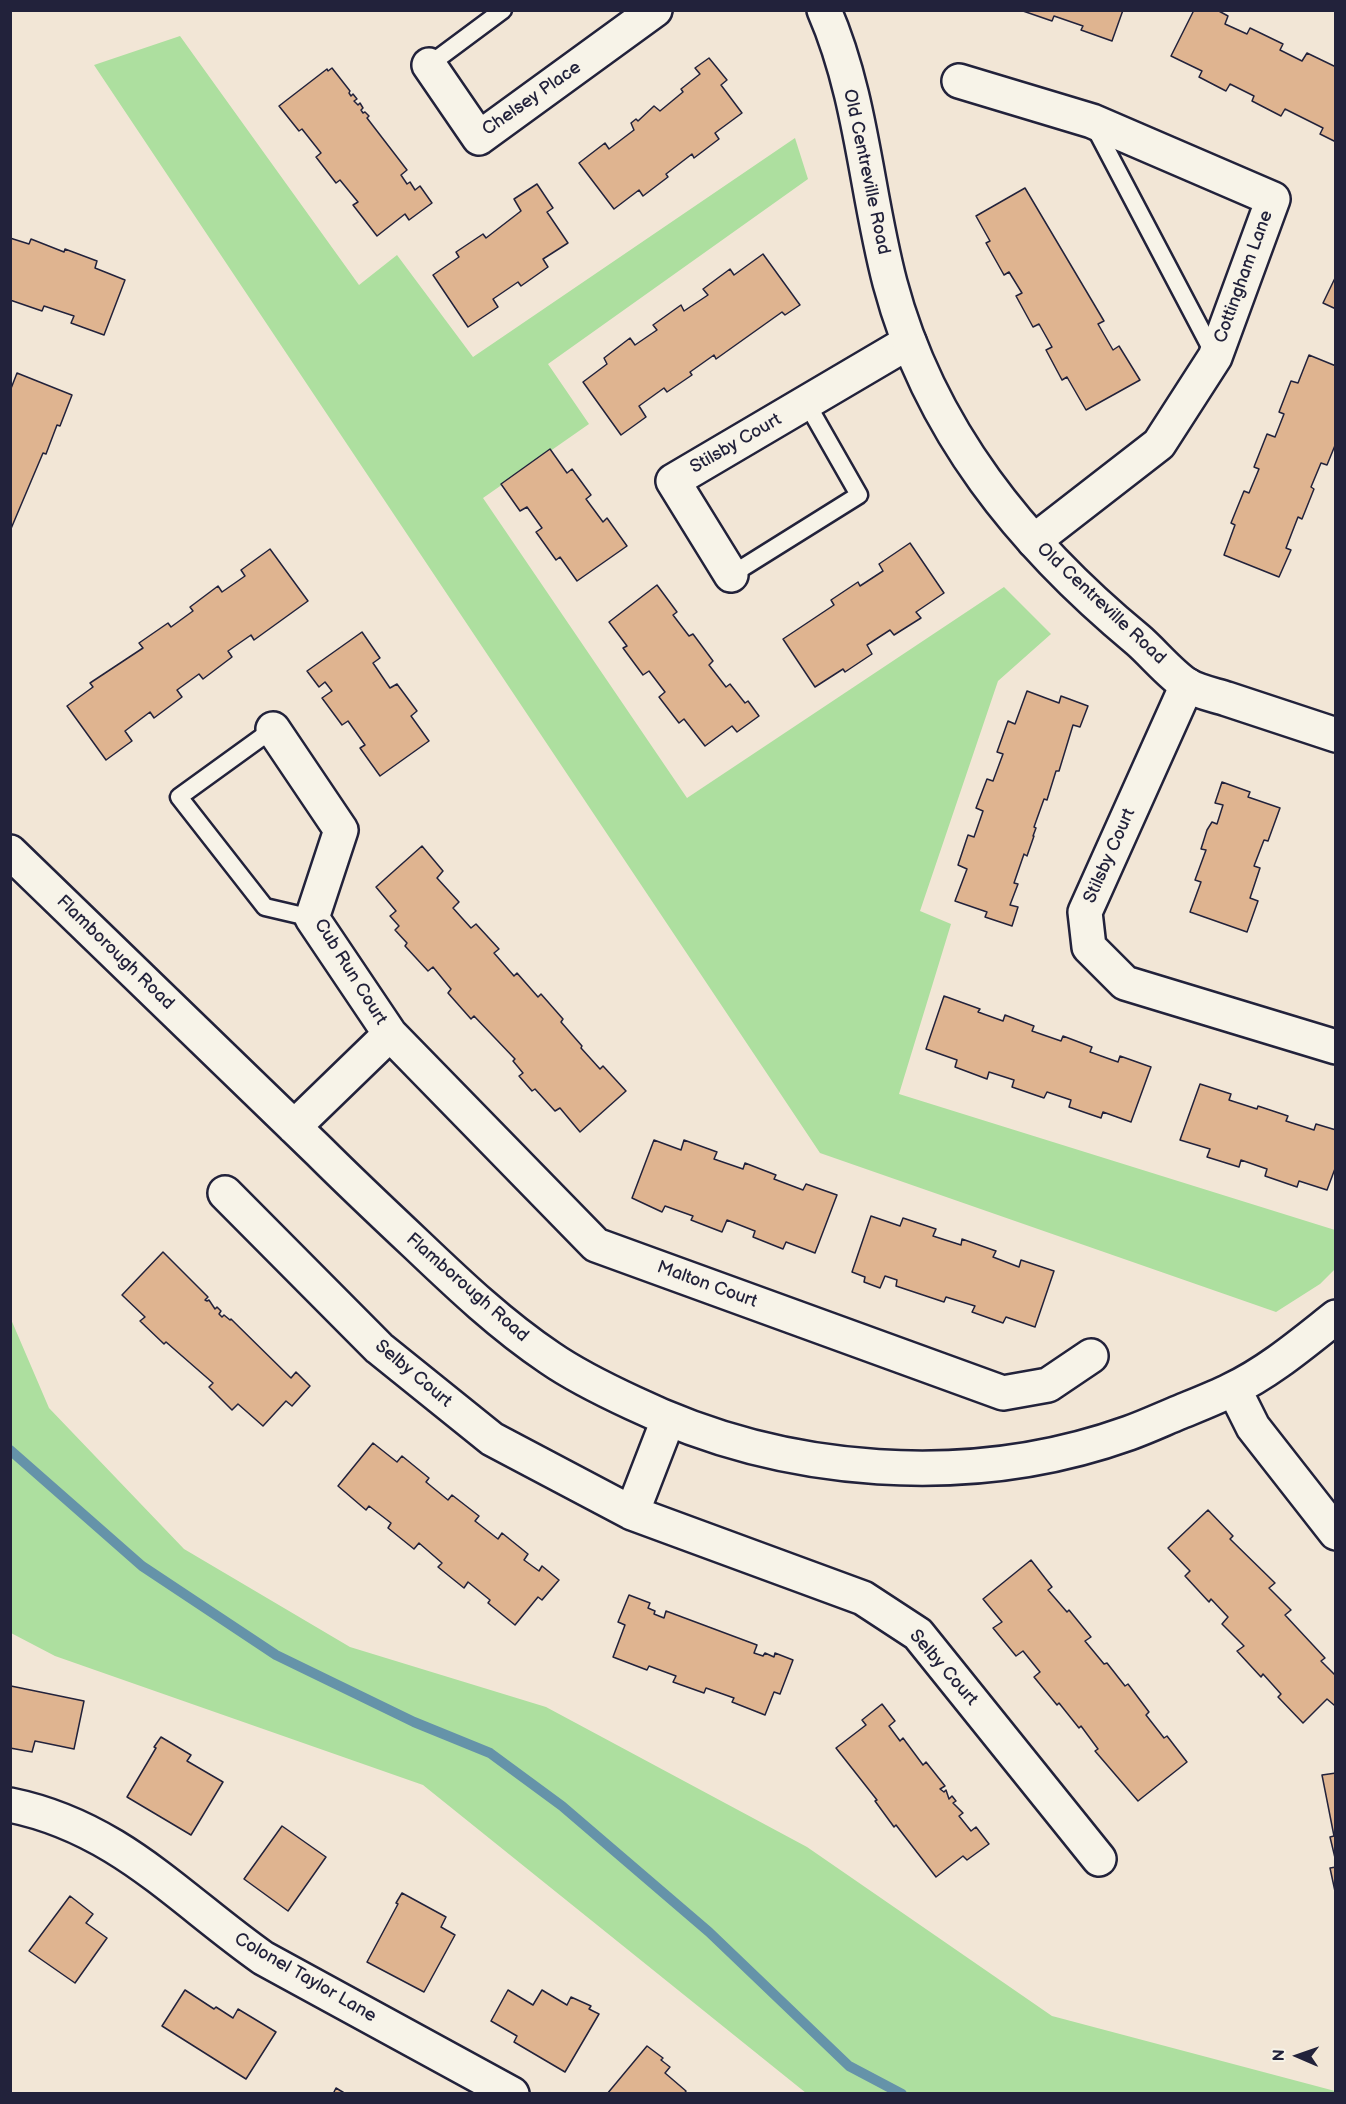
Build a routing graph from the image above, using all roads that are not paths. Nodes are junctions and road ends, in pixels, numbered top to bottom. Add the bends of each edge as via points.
1 (502, 10) edge
2 (655, 10) edge
3 (824, 10) edge
4 (429, 65) joint
5 (959, 81) dead end
6 (1092, 121) junction
7 (909, 342) junction
8 (1215, 357) junction
9 (806, 402) junction
10 (1034, 541) junction
11 (731, 575) joint
12 (1187, 685) junction
13 (273, 729) joint
14 (1335, 735) edge
15 (10, 852) edge
16 (312, 918) junction
17 (390, 1034) junction
18 (1335, 1047) edge
19 (294, 1127) junction
20 (225, 1193) dead end
21 (1335, 1317) edge
22 (1091, 1356) dead end
23 (1234, 1389) junction
24 (668, 1420) junction
25 (632, 1513) junction
26 (1335, 1533) edge
27 (10, 1805) edge
28 (1099, 1859) dead end
29 (512, 2094) edge

1 - 4 lane
2 - 4 street, Chelsey Place via 480,138
3 - 7 street, Old Centreville Road via 857,112 878,231
5 - 6 street, Cottingham Lane
6 - 8 lane
6 - 8 street, Cottingham Lane via 1273,199
7 - 9 street, Stilsby Court
7 - 10 street, Old Centreville Road via 940,411 970,462
8 - 10 street, Cottingham Lane via 1159,444
9 - 11 lane, Stilsby Court via 859,495
9 - 11 street, Stilsby Court via 673,481
10 - 12 street, Old Centreville Road via 1100,609
12 - 14 street, Old Centreville Road
12 - 18 street, Stilsby Court via 1085,912 1089,947 1125,982
13 - 16 street, Cub Run Court via 341,830
13 - 16 lane via 179,797 265,907
15 - 19 street, Flamborough Road
16 - 17 street, Cub Run Court
17 - 19 street, Cub Run Court
17 - 22 street, Malton Court via 596,1245 1003,1393 1048,1385
19 - 24 street, Flamborough Road via 511,1330 589,1382
20 - 25 street, Selby Court via 380,1348 492,1439
21 - 23 street, Flamborough Road via 1290,1353
23 - 24 street, Flamborough Road via 1129,1433 1081,1447 1032,1458 946,1468 852,1466 765,1451
23 - 26 street via 1253,1427
24 - 25 street
25 - 28 street, Selby Court via 863,1598 918,1634
27 - 29 street, Colonel Taylor Lane via 72,1824 116,1846 263,1958

